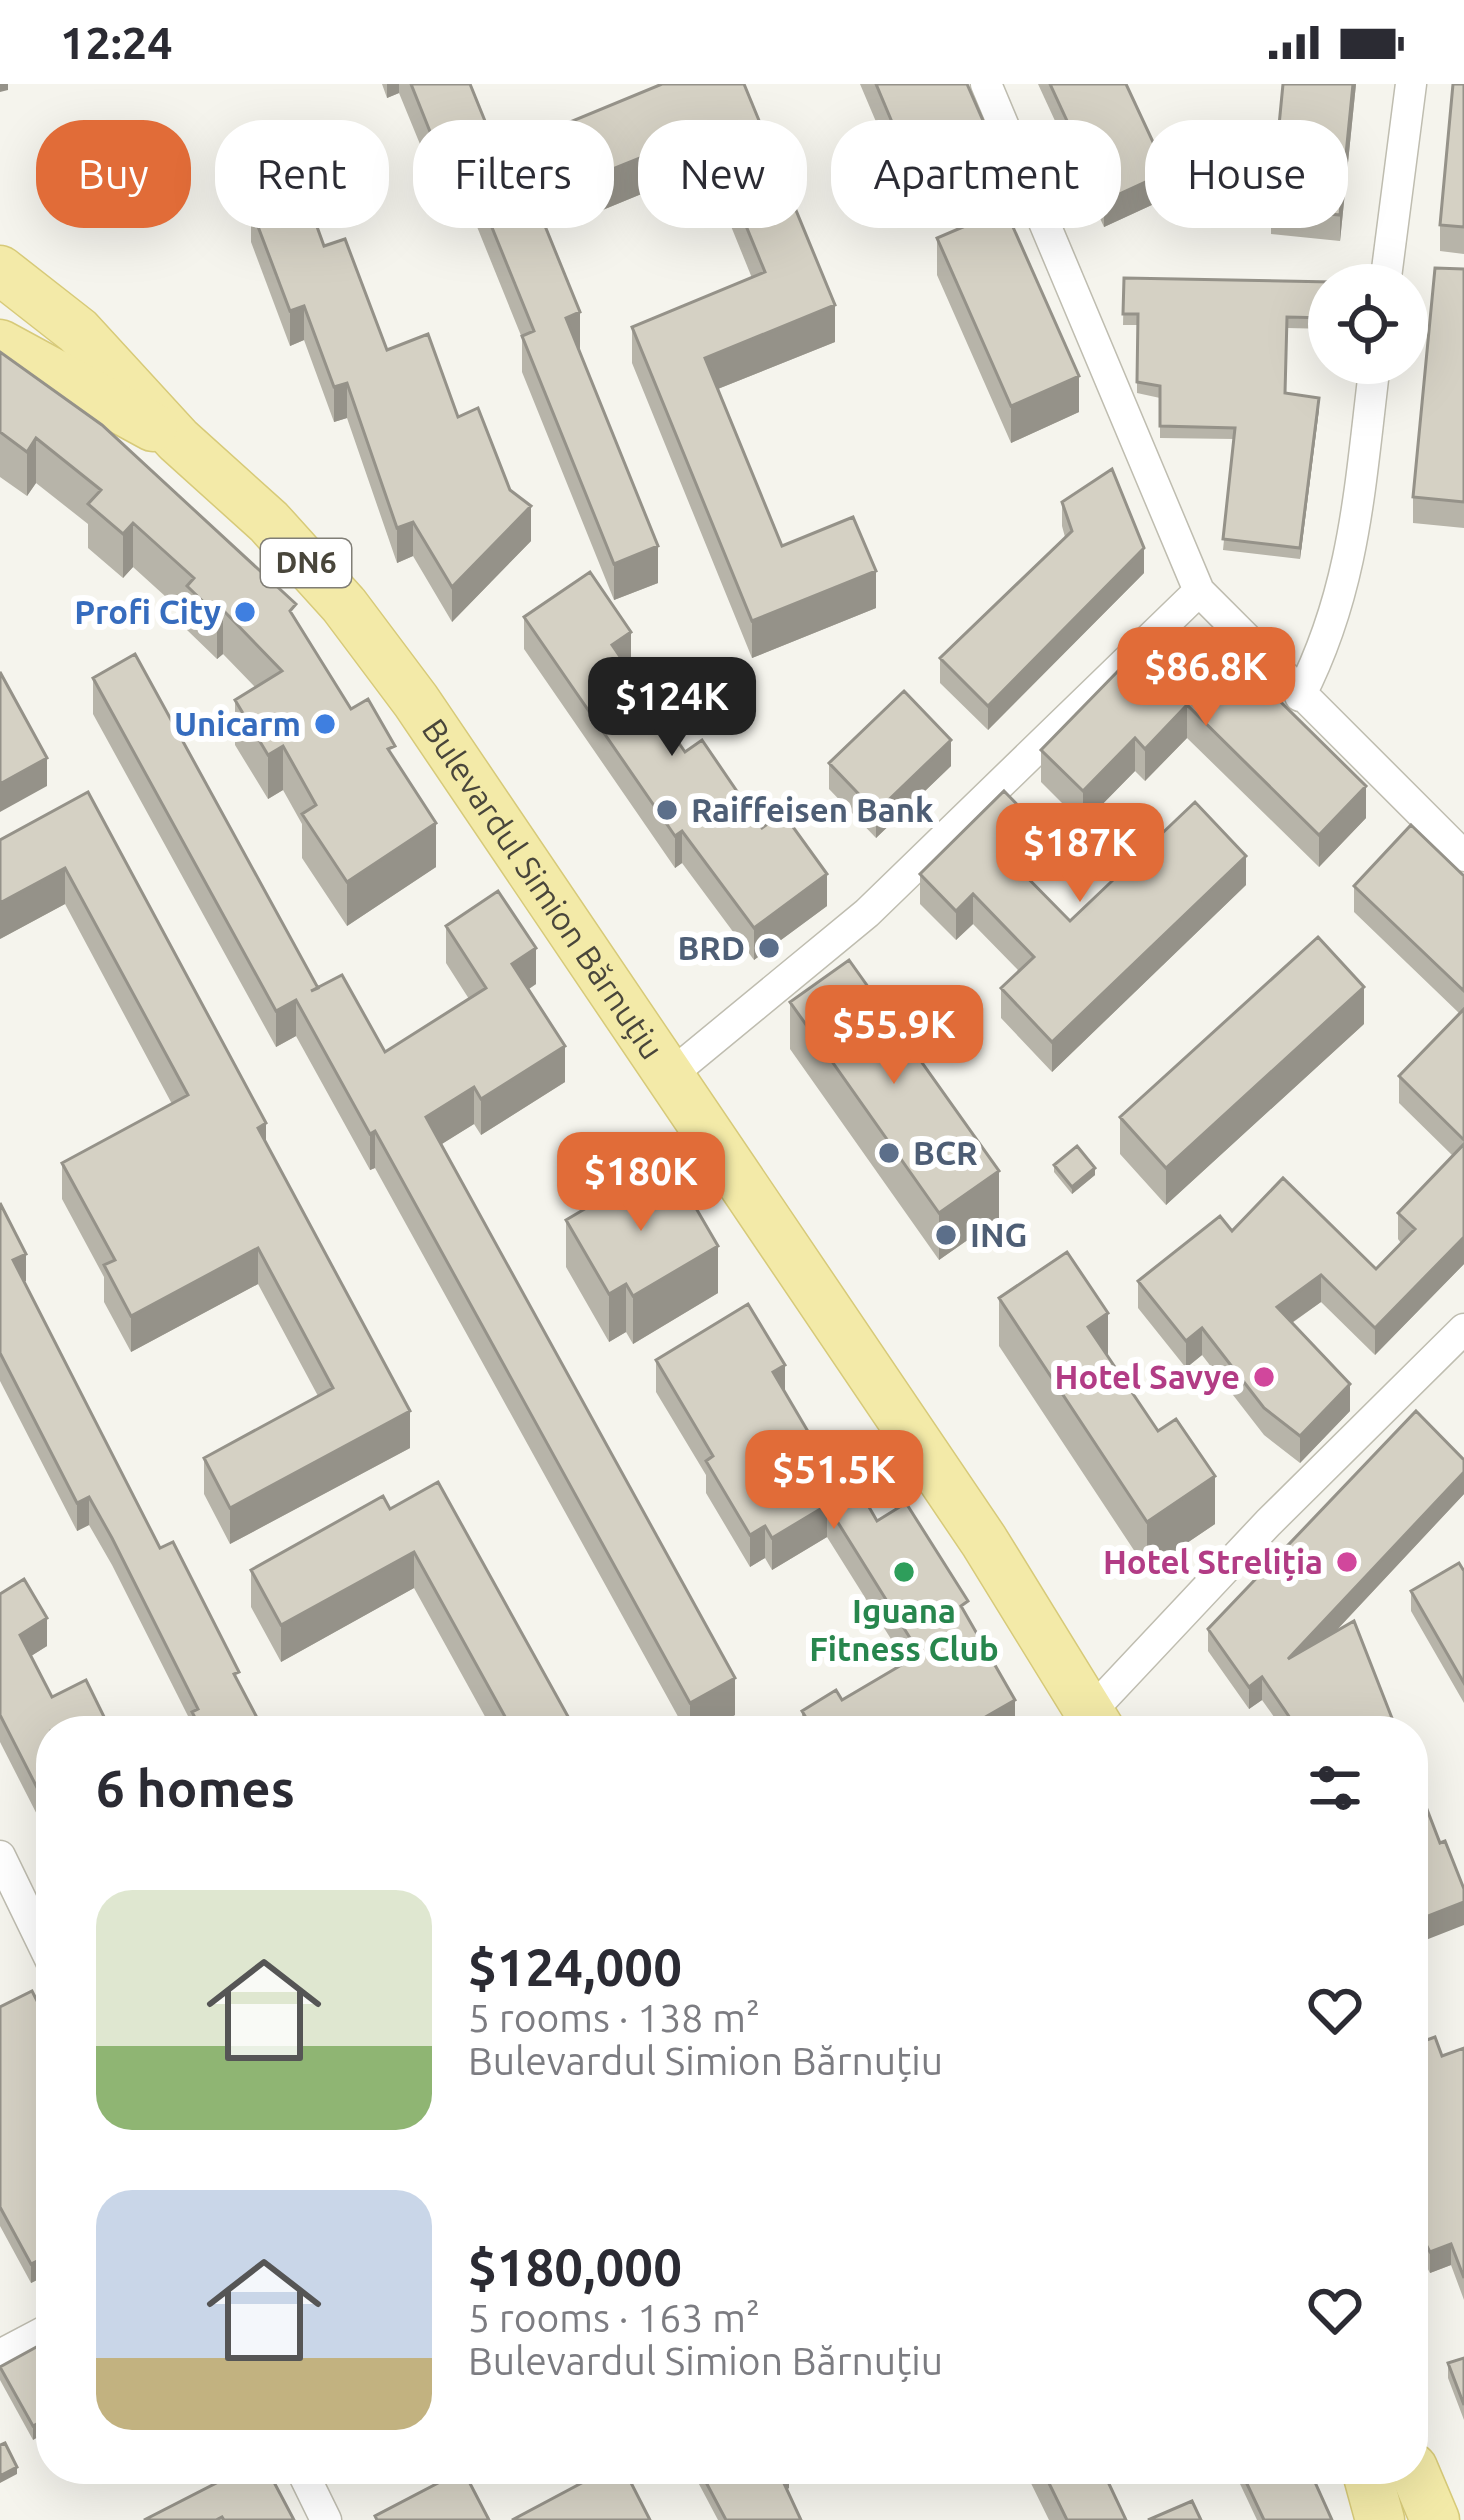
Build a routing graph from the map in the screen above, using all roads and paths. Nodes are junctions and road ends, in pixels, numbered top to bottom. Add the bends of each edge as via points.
1 (986, 84) edge
2 (1411, 84) edge
3 (1388, 264) edge
4 (0, 270) edge
5 (0, 344) edge
6 (1372, 384) edge
7 (178, 440) junction
8 (1199, 591) junction
9 (1300, 696) junction
10 (1464, 856) edge
11 (668, 1077) junction
12 (1464, 1329) edge
13 (1083, 1716) edge
14 (1096, 1716) edge
15 (0, 1856) edge
16 (36, 1930) edge
17 (36, 2336) edge
18 (0, 2355) edge
19 (308, 2484) edge
20 (1370, 2484) edge
21 (1420, 2484) edge
22 (326, 2520) edge
23 (1380, 2520) edge
24 (1436, 2520) edge

1 - 8 street
2 - 3 street
4 - 7 main road, Bulevardul Simion Bărnuțiu / DN6 via 78,331
5 - 7 main road, Bulevardul Simion Bărnuțiu / DN6
6 - 9 street via 1347,582
7 - 11 main road, Bulevardul Simion Bărnuțiu / DN6 via 344,605
8 - 9 street
8 - 11 street via 867,913
9 - 10 street
11 - 13 main road, Bulevardul Simion Bărnuțiu / DN6 via 984,1541
12 - 14 street via 1253,1539
15 - 16 street
17 - 18 street
19 - 22 street
20 - 23 main road
21 - 24 main road

